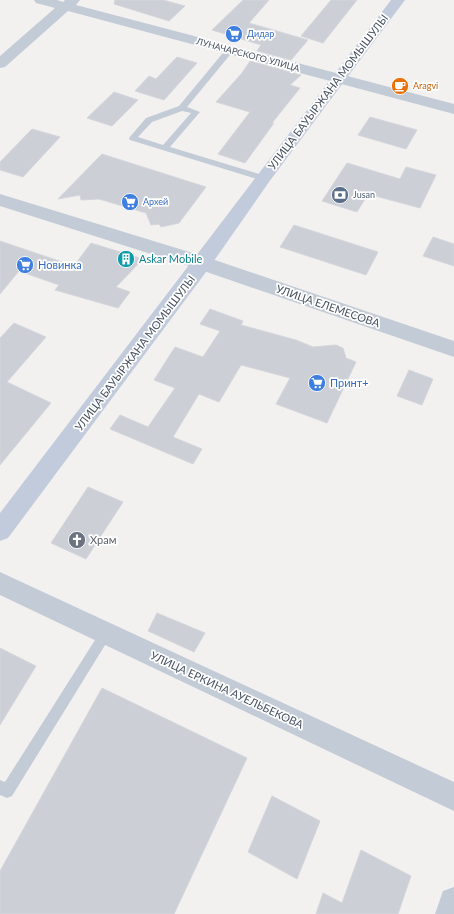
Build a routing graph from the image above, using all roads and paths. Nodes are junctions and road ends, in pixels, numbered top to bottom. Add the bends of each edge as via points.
1 (41, 0) edge
2 (398, 0) edge
3 (70, 3) edge
4 (230, 50) junction
5 (0, 64) edge
6 (338, 79) junction
7 (182, 108) junction
8 (454, 109) edge
9 (165, 148) junction
10 (263, 178) junction
11 (0, 200) edge
12 (202, 263) junction
13 (454, 349) edge
14 (0, 531) edge
15 (0, 583) edge
16 (106, 633) junction
17 (0, 787) edge
18 (454, 797) edge
19 (454, 902) edge
20 (450, 914) edge

1 - 3 street, ЛУНАЧАРСКОГО УЛИЦА
2 - 6 street, УЛИЦА БАУЫРЖАНА МОМЫШУЛЫ
3 - 4 street, ЛУНАЧАРСКОГО УЛИЦА
3 - 5 street
4 - 6 street, ЛУНАЧАРСКОГО УЛИЦА
4 - 7 lane
6 - 8 street, ЛУНАЧАРСКОГО УЛИЦА
6 - 10 street, УЛИЦА БАУЫРЖАНА МОМЫШУЛЫ
7 - 9 lane via 196,112
7 - 9 lane via 149,120 133,138
9 - 10 lane
10 - 12 street, УЛИЦА БАУЫРЖАНА МОМЫШУЛЫ
11 - 12 street, УЛИЦА ЕЛЕМЕСОВА
12 - 13 street, УЛИЦА ЕЛЕМЕСОВА
12 - 14 street, УЛИЦА БАУЫРЖАНА МОМЫШУЛЫ
15 - 16 street, УЛИЦА ЕРКИНА АУЕЛЬБЕКОВА
16 - 17 lane via 7,791
16 - 18 street, УЛИЦА ЕРКИНА АУЕЛЬБЕКОВА
19 - 20 street

